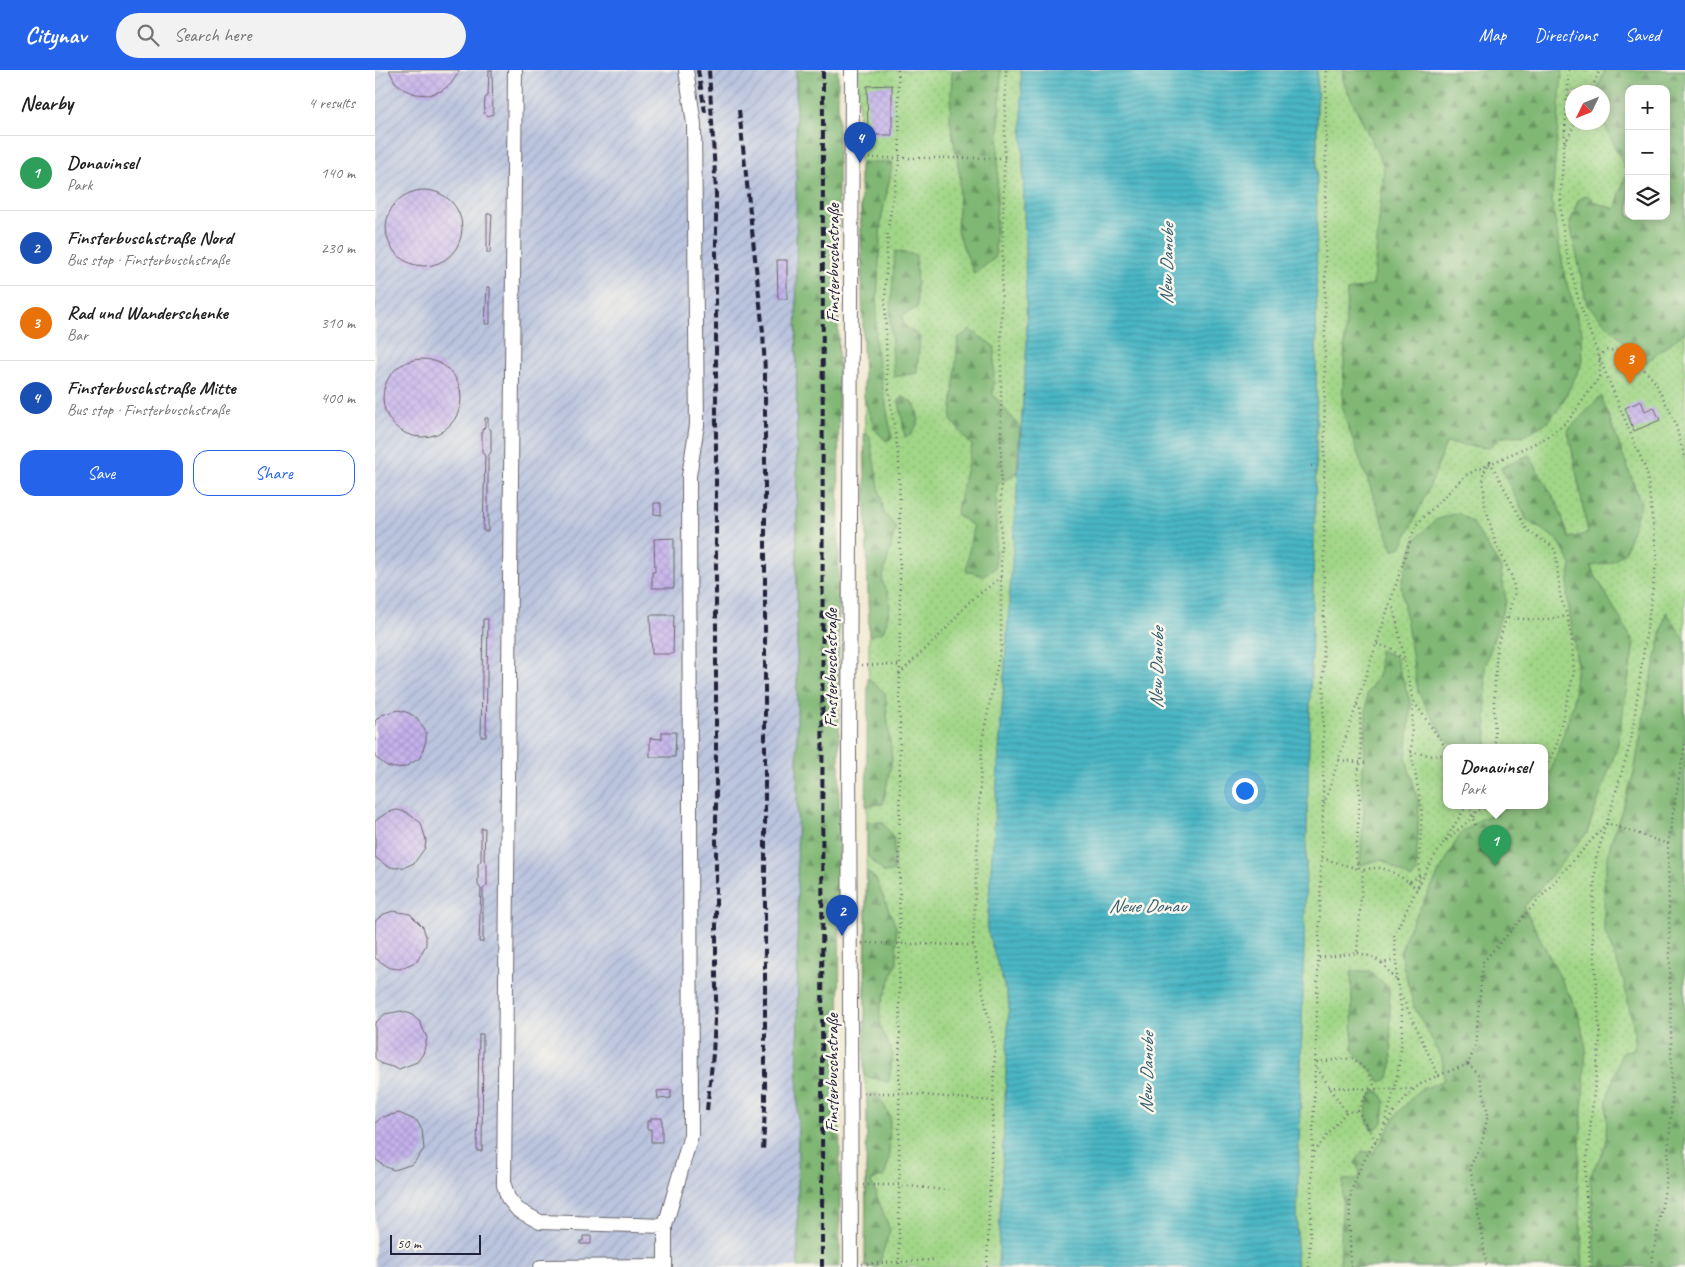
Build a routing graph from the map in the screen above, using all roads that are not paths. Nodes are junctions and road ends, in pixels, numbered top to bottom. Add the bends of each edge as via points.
1 (515, 70) edge
2 (686, 70) edge
3 (852, 70) edge
4 (665, 1226) junction
5 (851, 1266) edge
6 (541, 1267) edge
7 (665, 1267) edge

1 - 4 street via 504,1185 508,1198 518,1210 540,1222
2 - 4 street via 694,124 697,425 689,476 691,1135
3 - 5 street, Finsterbuschstraße
4 - 7 street
6 - 7 street

